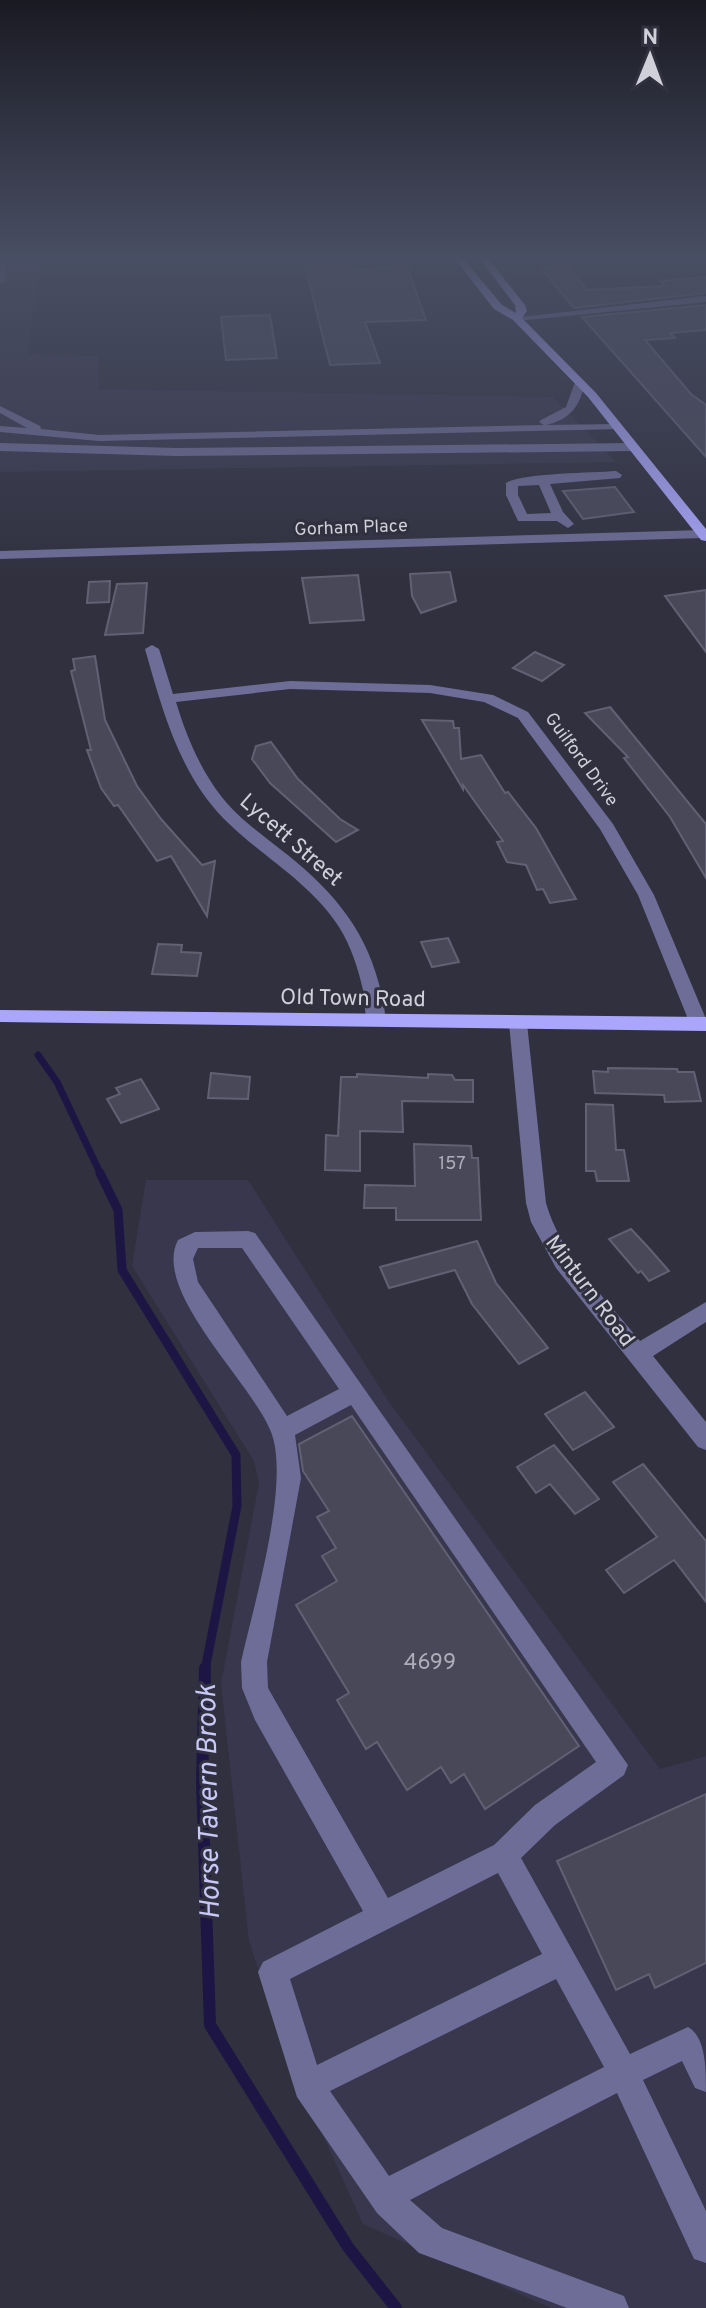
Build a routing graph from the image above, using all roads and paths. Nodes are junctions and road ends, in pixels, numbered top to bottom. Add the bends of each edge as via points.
1 (564, 366) edge
2 (580, 382) junction
3 (0, 409) edge
4 (618, 427) junction
5 (0, 429) edge
6 (507, 429) junction
7 (99, 438) junction
8 (0, 447) edge
9 (634, 447) junction
10 (176, 452) junction
11 (0, 457) edge
12 (616, 475) dead end
13 (542, 478) junction
14 (560, 517) junction
15 (705, 536) edge
16 (582, 538) junction
17 (0, 555) edge
18 (152, 649) dead end
19 (167, 699) junction
20 (0, 1016) edge
21 (376, 1021) junction
22 (518, 1023) junction
23 (702, 1024) edge
24 (706, 1311) edge
25 (639, 1353) junction
26 (356, 1391) junction
27 (283, 1430) junction
28 (706, 1440) edge
29 (504, 1855) junction
30 (382, 1916) junction
31 (562, 1960) junction
32 (697, 2037) edge
33 (624, 2073) junction
34 (706, 2077) edge
35 (308, 2086) junction
36 (384, 2196) junction
37 (706, 2247) edge
38 (612, 2308) edge

1 - 2 main road
2 - 4 main road
2 - 6 street via 575,406 565,416
3 - 7 street via 22,424 48,432
4 - 6 street
4 - 9 main road
5 - 7 street
6 - 7 street
8 - 10 street
9 - 10 street
9 - 15 main road
10 - 11 street
12 - 13 street
13 - 14 street
13 - 14 street via 516,481 511,489 522,518
14 - 16 street
15 - 16 street, Gorham Place
16 - 17 street, Gorham Place
18 - 19 street, Lycett Street
19 - 21 street, Lycett Street via 195,771 216,800 313,883 346,919 373,988
19 - 23 street, Guilford Drive via 290,685 430,689 488,698 523,715 615,841 646,895
20 - 21 main road, Old Town Road
21 - 22 main road, Old Town Road
22 - 23 main road, Old Town Road
22 - 25 street, Minturn Road via 541,1222 564,1262
24 - 25 street
25 - 28 street, Minturn Road
26 - 27 street
26 - 27 street via 248,1239 195,1240 185,1246 182,1259 188,1284
26 - 29 street via 614,1765 545,1815
27 - 30 street via 289,1478 256,1653 255,1688
29 - 30 street
29 - 31 street
30 - 35 street via 273,1972
31 - 33 street
31 - 35 street
32 - 33 street
32 - 34 street
33 - 36 street
33 - 37 street
35 - 36 street
36 - 38 street via 431,2241

